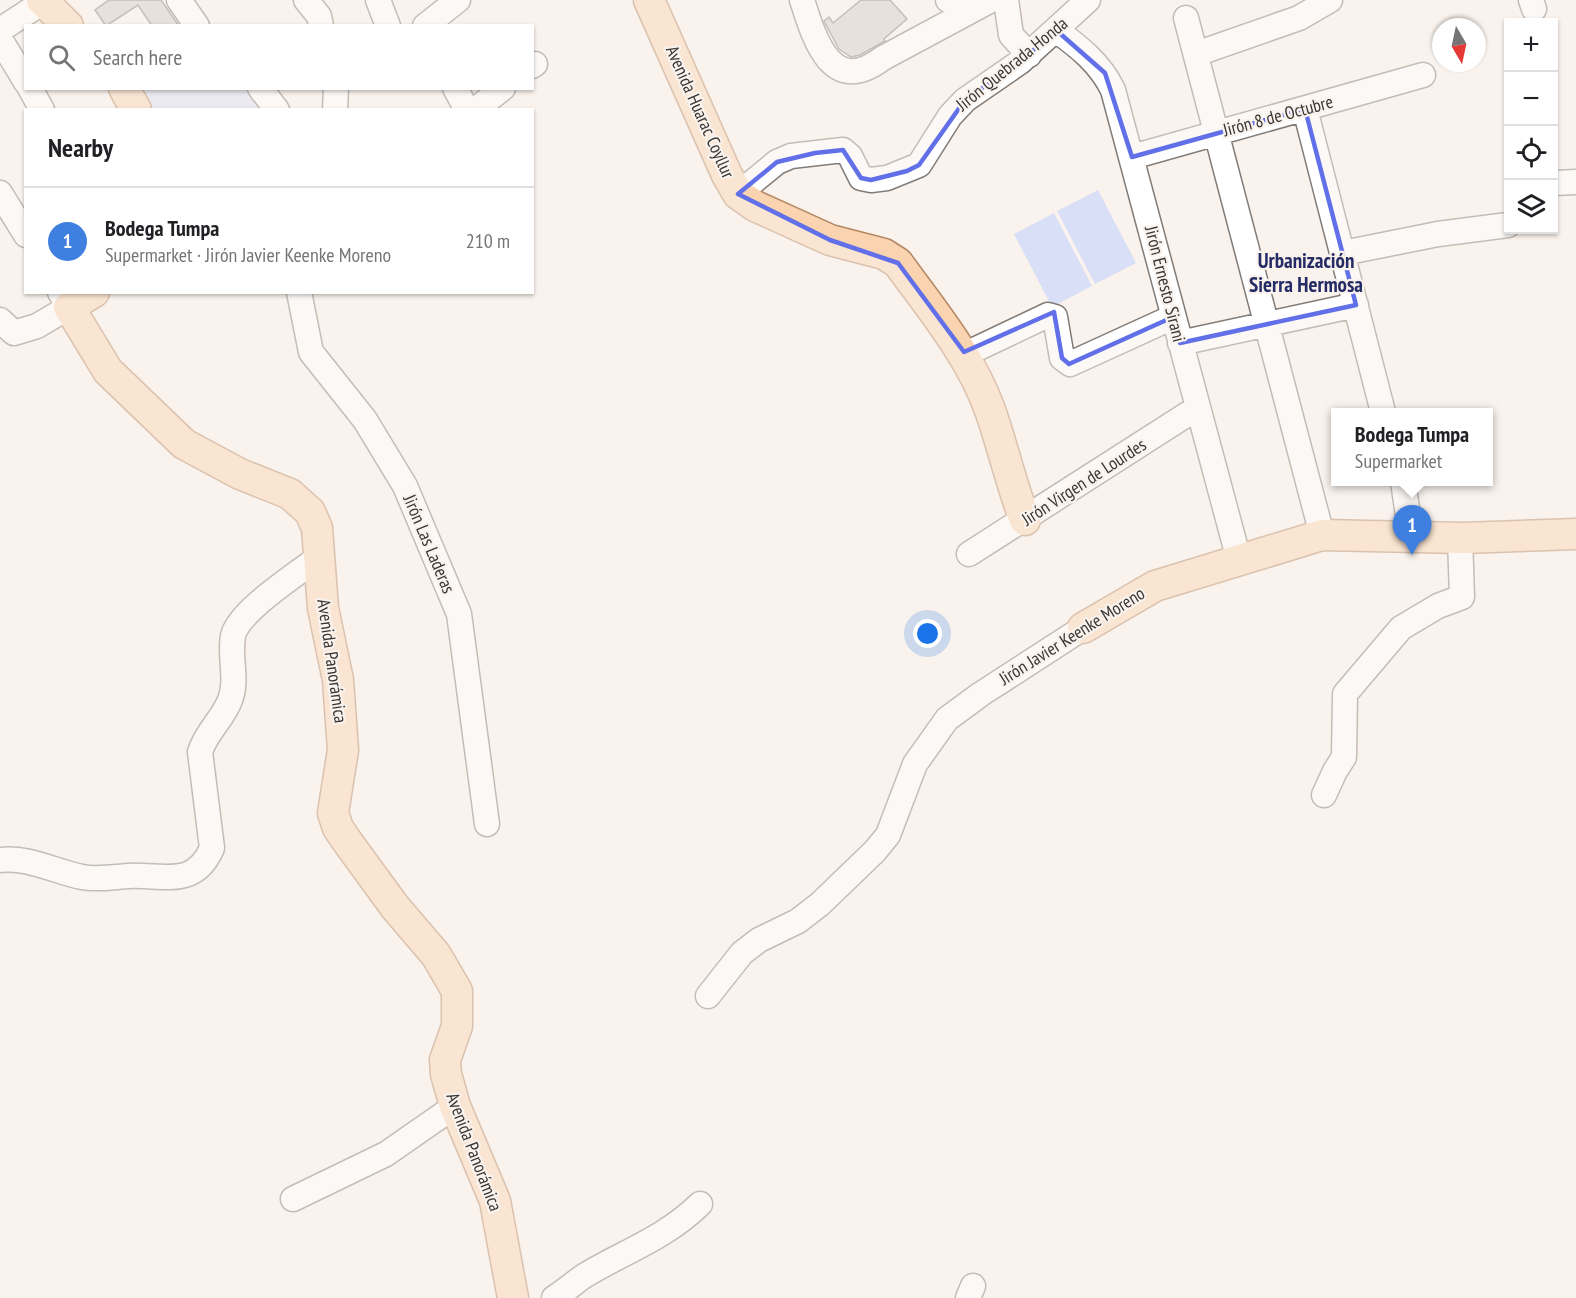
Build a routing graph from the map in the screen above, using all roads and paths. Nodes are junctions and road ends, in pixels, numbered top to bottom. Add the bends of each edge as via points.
1 (178, 0) edge
2 (306, 0) edge
3 (378, 0) edge
4 (458, 0) edge
5 (649, 0) edge
6 (802, 0) edge
7 (948, 0) edge
8 (954, 0) edge
9 (991, 0) edge
10 (1006, 0) edge
11 (1088, 0) edge
12 (1330, 0) edge
13 (43, 1) edge
14 (1186, 18) dead end
15 (66, 24) edge
16 (196, 24) edge
17 (321, 24) edge
18 (387, 24) edge
19 (428, 24) edge
20 (0, 30) edge
21 (1056, 30) junction
22 (0, 39) edge
23 (1196, 54) junction
24 (1029, 55) junction
25 (1424, 75) dead end
26 (24, 79) edge
27 (31, 90) edge
28 (125, 90) edge
29 (261, 90) edge
30 (336, 90) edge
31 (456, 90) edge
32 (500, 90) edge
33 (41, 108) edge
34 (135, 108) edge
35 (274, 108) edge
36 (334, 108) edge
37 (466, 108) edge
38 (478, 108) edge
39 (1305, 109) junction
40 (1218, 132) junction
41 (1132, 157) junction
42 (1576, 182) edge
43 (1558, 183) edge
44 (738, 194) junction
45 (0, 195) edge
46 (1504, 226) edge
47 (24, 232) edge
48 (1343, 253) junction
49 (299, 294) edge
50 (75, 297) edge
51 (1356, 305) junction
52 (1173, 317) junction
53 (0, 320) edge
54 (1266, 324) junction
55 (1180, 343) junction
56 (961, 349) junction
57 (1197, 408) junction
58 (1382, 408) edge
59 (1403, 486) edge
60 (1025, 520) junction
61 (1576, 534) edge
62 (1322, 535) junction
63 (1411, 535) junction
64 (1460, 538) junction
65 (969, 554) dead end
66 (320, 556) junction
67 (1239, 560) junction
68 (1083, 628) joint
69 (1324, 795) dead end
70 (487, 824) dead end
71 (0, 860) edge
72 (708, 996) dead end
73 (455, 1106) junction
74 (293, 1199) dead end
75 (700, 1204) dead end
76 (513, 1298) edge
77 (554, 1298) edge

1 - 16 street
2 - 17 street
3 - 18 street
4 - 19 street
5 - 44 main road, Avenida Huarac Coyllur
6 - 9 street via 826,57 839,69 854,73 870,68
7 - 8 street
10 - 24 street via 1011,35
11 - 21 street, Jirón Quebrada Honda
12 - 23 street via 1299,18
13 - 15 main road
13 - 20 street
14 - 23 street
21 - 24 street, Jirón Quebrada Honda
21 - 41 street, Jirón Ernesto Sirani via 1105,73
22 - 26 street
23 - 40 street
24 - 44 street, Jirón Quebrada Honda via 965,100 950,116 919,165 907,171 871,180 861,178 843,150 799,155 777,162
25 - 39 street, Jirón 8 de Octubre
27 - 33 street
28 - 34 main road
29 - 35 street
30 - 36 street
31 - 37 street
32 - 38 street
39 - 40 street, Jirón 8 de Octubre
39 - 48 street
40 - 41 street, Jirón 8 de Octubre
40 - 54 street
41 - 52 street, Jirón Ernesto Sirani
42 - 43 street
44 - 56 main road, Avenida Huarac Coyllur via 755,206 830,240 884,255 898,263
45 - 47 street
46 - 48 street
48 - 51 street
49 - 70 street, Jirón Las Laderas via 311,352 364,420 405,486 459,614
50 - 53 street via 37,326 14,333
50 - 66 main road, Avenida Panorámica via 108,371 184,444 240,474 290,494 310,512 317,528
51 - 54 street
51 - 58 street
52 - 55 street, Jirón Ernesto Sirani
52 - 56 street via 1072,364 1063,360 1055,317 1048,315 970,352
54 - 55 street
54 - 62 street
55 - 57 street, Jirón Ernesto Sirani
56 - 60 main road, Avenida Huarac Coyllur via 990,410
57 - 60 street, Jirón Virgen de Lourdes
57 - 67 street, Jirón Ernesto Sirani
59 - 63 street
60 - 65 street, Jirón Virgen de Lourdes
61 - 64 main road, Jirón Javier Keenke Moreno
62 - 63 main road, Jirón Javier Keenke Moreno
62 - 67 main road, Jirón Javier Keenke Moreno
63 - 64 main road, Jirón Javier Keenke Moreno
64 - 69 street via 1462,597 1401,628 1345,694 1344,757
66 - 71 street via 249,612 238,622 233,634 231,699 204,739 200,752 213,836 206,861 180,877 84,878
66 - 73 main road, Avenida Panorámica via 323,608 338,680 344,750 333,813 343,836 436,955 457,991 457,1026 446,1060
67 - 68 main road, Jirón Javier Keenke Moreno via 1150,588
68 - 72 street, Jirón Javier Keenke Moreno via 947,719 915,764 888,835 820,904 742,953
73 - 74 street via 386,1154
73 - 76 main road, Avenida Panorámica via 495,1201
75 - 77 street via 683,1220

